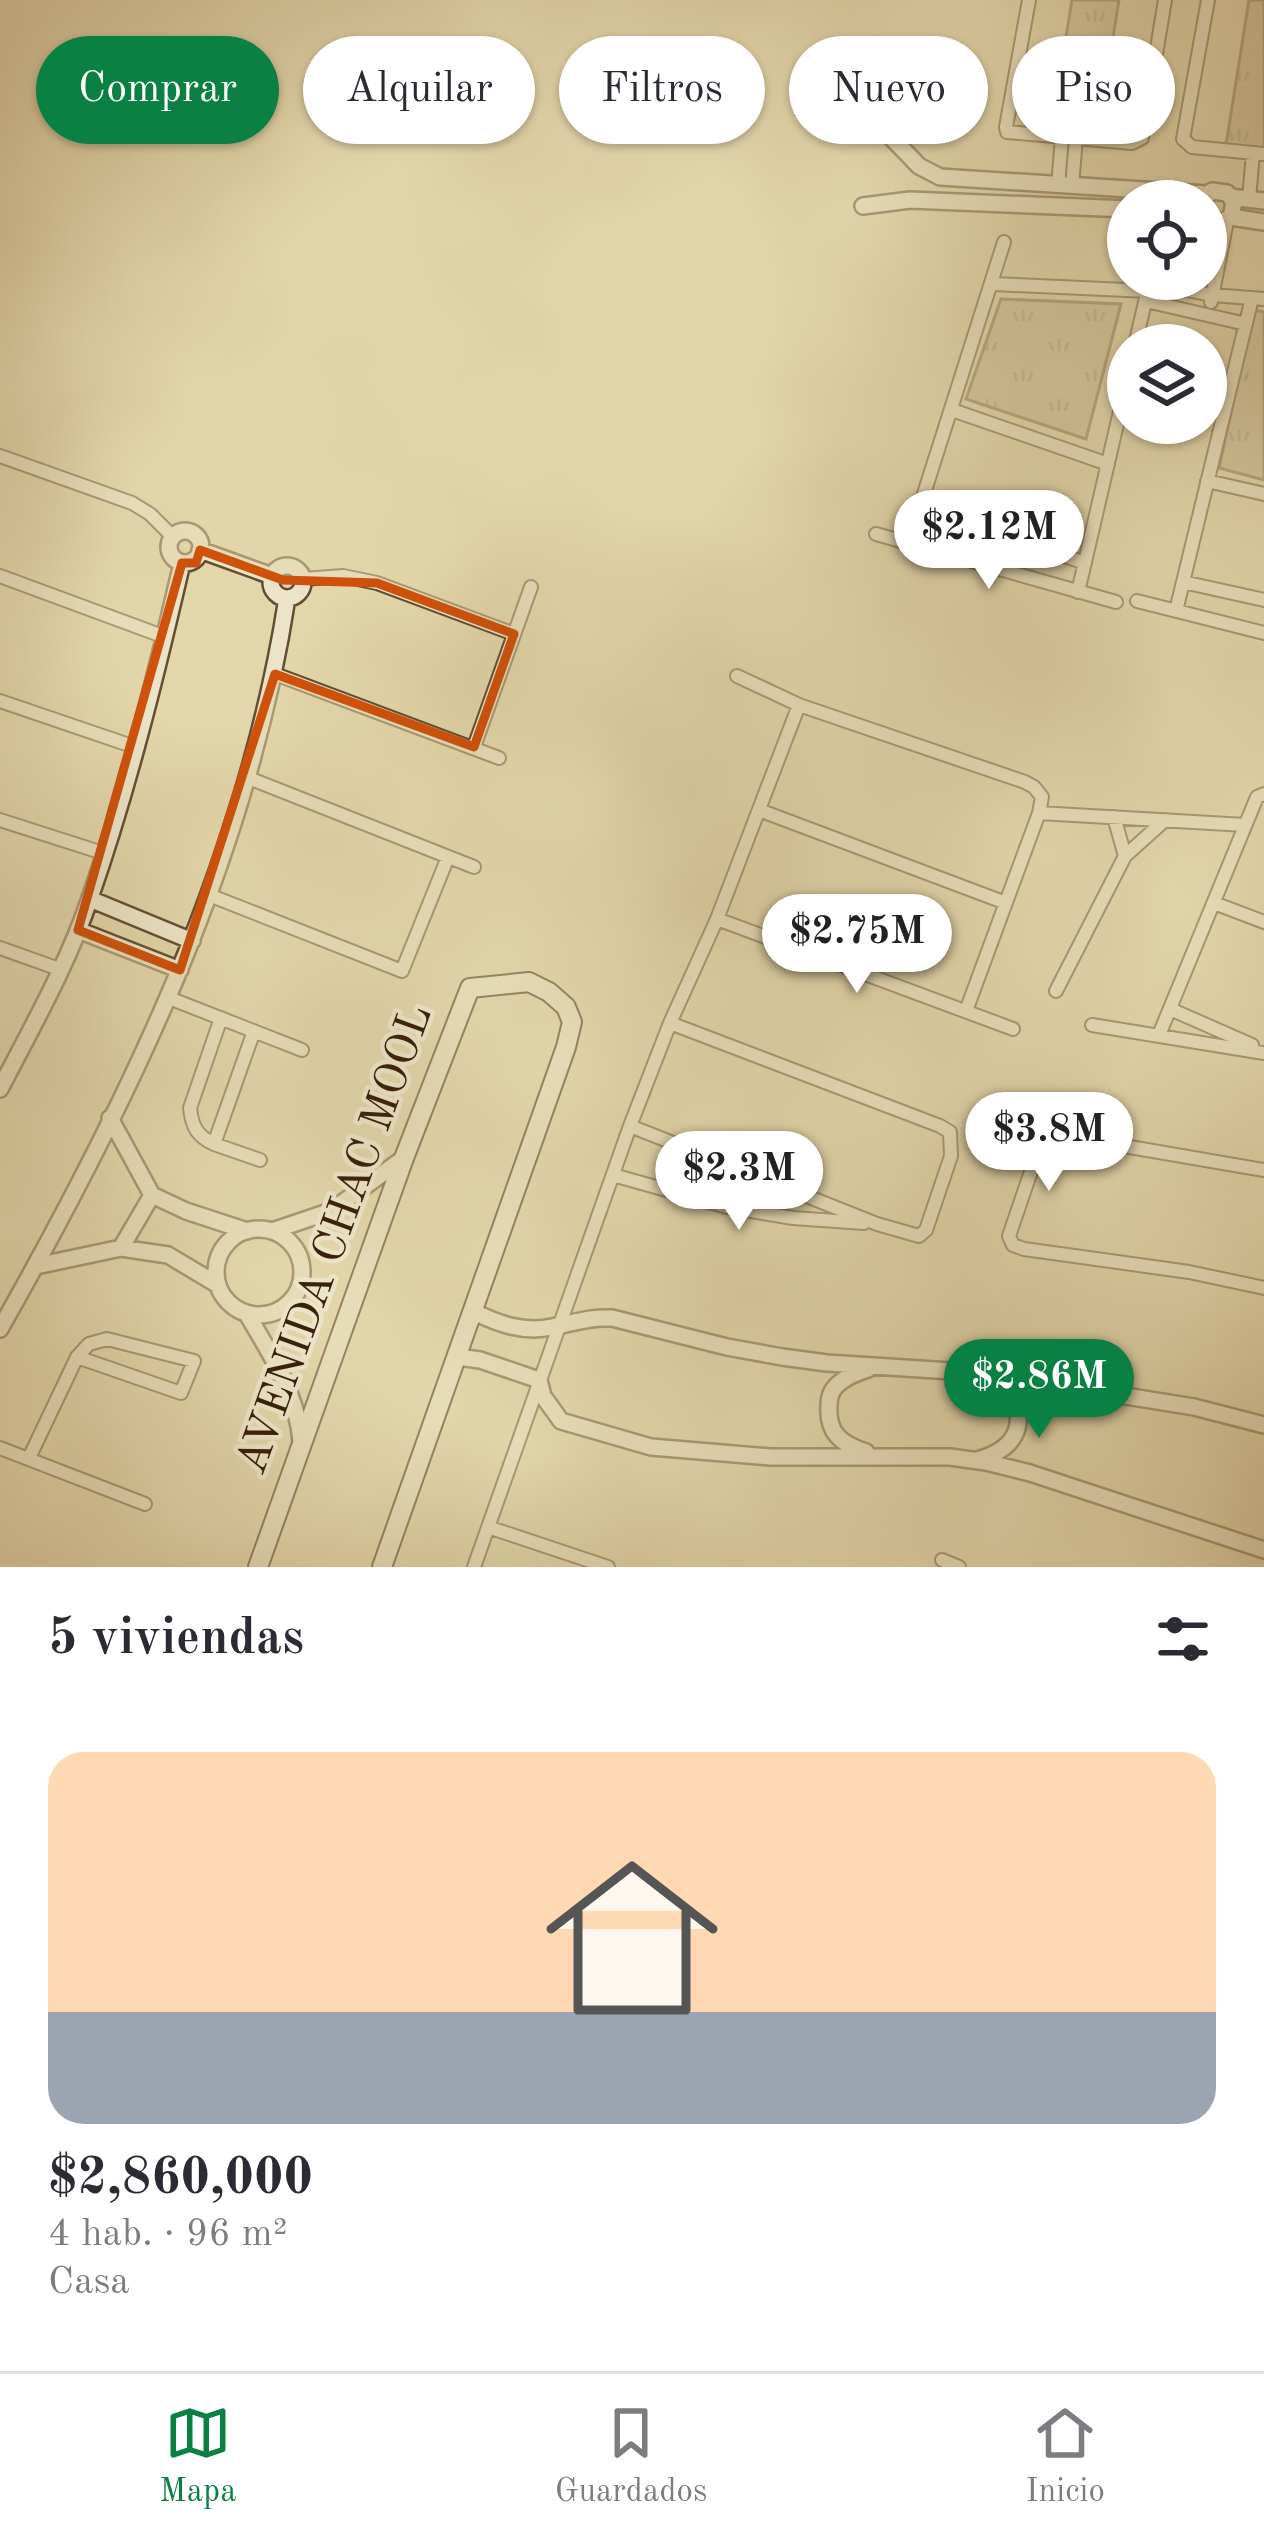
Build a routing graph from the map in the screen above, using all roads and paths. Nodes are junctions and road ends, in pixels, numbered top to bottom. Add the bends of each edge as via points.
1 (1029, 0) edge
2 (1166, 0) edge
3 (1208, 0) edge
4 (1022, 36) edge
5 (1160, 36) edge
6 (1012, 94) edge
7 (1012, 134) edge
8 (898, 144) edge
9 (1068, 144) edge
10 (1258, 154) edge
11 (919, 166) junction
12 (990, 182) junction
13 (1065, 186) junction
14 (1107, 189) edge
15 (1227, 195) edge
16 (1231, 197) junction
17 (913, 200) junction
18 (1257, 200) edge
19 (986, 203) junction
20 (863, 206) dead end
21 (1107, 208) edge
22 (1229, 219) junction
23 (1264, 222) edge
24 (1227, 228) edge
25 (1004, 242) dead end
26 (993, 284) junction
27 (1107, 293) edge
28 (1227, 296) edge
29 (1258, 299) edge
30 (1158, 300) edge
31 (1185, 300) edge
32 (1212, 300) edge
33 (1183, 309) junction
34 (1208, 315) junction
35 (1246, 324) junction
36 (952, 410) junction
37 (1113, 444) edge
38 (0, 456) edge
39 (1108, 464) junction
40 (1208, 481) junction
41 (1264, 494) edge
42 (920, 507) junction
43 (876, 534) dead end
44 (173, 537) junction
45 (908, 544) junction
46 (200, 550) junction
47 (182, 562) junction
48 (1085, 563) junction
49 (0, 576) edge
50 (272, 576) junction
51 (302, 579) junction
52 (1183, 582) junction
53 (531, 587) dead end
54 (1078, 592) junction
55 (286, 598) junction
56 (1264, 600) edge
57 (1137, 601) dead end
58 (1116, 602) dead end
59 (1176, 611) junction
60 (1264, 633) edge
61 (514, 634) junction
62 (165, 637) junction
63 (275, 674) junction
64 (737, 676) dead end
65 (0, 700) edge
66 (799, 705) junction
67 (135, 747) junction
68 (474, 747) junction
69 (499, 758) dead end
70 (246, 777) junction
71 (1264, 794) edge
72 (759, 810) junction
73 (1039, 813) junction
74 (1114, 817) junction
75 (0, 820) edge
76 (1165, 820) junction
77 (1246, 825) junction
78 (104, 853) junction
79 (1125, 856) junction
80 (448, 857) junction
81 (474, 867) dead end
82 (209, 896) junction
83 (90, 899) junction
84 (1006, 903) junction
85 (1214, 903) junction
86 (717, 919) junction
87 (1264, 922) edge
88 (78, 930) junction
89 (192, 940) junction
90 (0, 948) edge
91 (59, 969) junction
92 (180, 970) junction
93 (1056, 991) dead end
94 (170, 998) junction
95 (1170, 1009) junction
96 (966, 1011) junction
97 (220, 1018) junction
98 (670, 1023) junction
99 (1092, 1024) dead end
100 (1013, 1030) dead end
101 (254, 1031) junction
102 (1159, 1035) junction
103 (302, 1050) dead end
104 (1264, 1052) edge
105 (4, 1071) edge
106 (0, 1089) edge
107 (110, 1118) junction
108 (631, 1126) junction
109 (214, 1144) junction
110 (404, 1158) junction
111 (260, 1160) dead end
112 (1264, 1170) edge
113 (613, 1175) junction
114 (152, 1195) junction
115 (877, 1224) junction
116 (247, 1231) junction
117 (272, 1231) junction
118 (121, 1248) junction
119 (36, 1266) junction
120 (218, 1285) junction
121 (1264, 1288) edge
122 (474, 1312) junction
123 (247, 1313) junction
124 (560, 1326) junction
125 (0, 1329) edge
126 (76, 1357) junction
127 (458, 1357) junction
128 (877, 1366) junction
129 (1008, 1377) junction
130 (539, 1380) junction
131 (1264, 1425) edge
132 (302, 1444) junction
133 (0, 1448) edge
134 (880, 1457) junction
135 (28, 1459) junction
136 (975, 1460) junction
137 (145, 1504) dead end
138 (488, 1527) junction
139 (1264, 1550) edge
140 (943, 1560) dead end
141 (258, 1567) edge
142 (382, 1567) edge
143 (474, 1567) edge
144 (608, 1567) edge
145 (959, 1567) edge

1 - 4 street
2 - 5 street
3 - 10 street via 1184,139 1192,147
6 - 7 street
8 - 11 street
9 - 13 street
10 - 18 street
11 - 12 street via 940,177
11 - 17 street via 921,190
12 - 13 street
12 - 19 street
13 - 14 street
15 - 16 street
16 - 18 street
16 - 22 street
17 - 19 street
17 - 20 street
19 - 21 street
22 - 23 street
22 - 24 street
25 - 26 street
26 - 27 street
26 - 36 street
28 - 29 street
29 - 35 street
30 - 33 street
31 - 33 street
32 - 34 street
33 - 34 street
34 - 35 street
35 - 40 street
36 - 39 street
36 - 42 street
37 - 39 street
38 - 44 street via 132,503
39 - 48 street
40 - 41 street
40 - 52 street
42 - 45 street
42 - 48 street
43 - 45 street
44 - 46 street via 192,533
44 - 47 street via 171,554
45 - 54 street
46 - 47 street
46 - 50 street
47 - 62 street
48 - 54 street
49 - 62 street
50 - 51 street via 288,566
50 - 55 street via 274,591
51 - 55 street via 299,592
51 - 61 street via 377,583
52 - 56 street
52 - 59 street
53 - 61 street
54 - 58 street
55 - 63 street
57 - 59 street
59 - 60 street
61 - 68 street
62 - 67 street
63 - 68 street
63 - 70 street
64 - 66 street
65 - 67 street
66 - 72 street
66 - 73 street via 1025,782 1042,797
67 - 78 street
68 - 69 street
70 - 80 street
70 - 82 street
71 - 77 street
72 - 84 street
72 - 86 street
73 - 74 street
73 - 84 street
74 - 76 street
74 - 79 street
75 - 78 street
76 - 77 street
76 - 79 street
77 - 85 street
78 - 83 street
79 - 93 street
80 - 81 street
80 - 82 street via 402,971
82 - 89 street
83 - 88 street
83 - 89 street
84 - 96 street
85 - 87 street
85 - 95 street
86 - 96 street
86 - 98 street
88 - 91 street
88 - 92 street
89 - 92 street
90 - 91 street
91 - 105 street
92 - 94 street
94 - 97 street
94 - 107 street
95 - 102 street
95 - 104 street
96 - 100 street
97 - 101 street
97 - 109 street via 190,1108 191,1123
98 - 108 street
98 - 115 street via 950,1132 951,1156 926,1230 919,1237
99 - 102 street
101 - 103 street
101 - 109 street
102 - 104 street
105 - 106 street
107 - 114 street
107 - 119 street
108 - 113 street
108 - 115 street
109 - 111 street
110 - 117 street via 331,1211
110 - 122 main road, AVENIDA CHAC MOOL via 470,988 529,982 566,1007 566,1048
110 - 132 main road, AVENIDA CHAC MOOL
112 - 121 street via 1049,1137 1010,1237 1024,1249
113 - 115 street via 727,1207
113 - 124 street
114 - 116 street
114 - 118 street
116 - 117 street
116 - 120 street via 218,1257
117 - 123 street via 294,1245 302,1284 274,1313
118 - 119 street
118 - 120 street via 168,1255
119 - 125 street
120 - 123 street
122 - 124 street via 513,1328
122 - 127 main road, AVENIDA CHAC MOOL
123 - 132 street via 300,1418
124 - 128 street via 611,1318 727,1348
124 - 130 street
126 - 126 street via 107,1339 194,1361 181,1393
126 - 135 street
127 - 130 street
127 - 142 main road, AVENIDA CHAC MOOL
128 - 129 street
128 - 134 street via 837,1384 828,1423 850,1447
129 - 131 street
129 - 136 street via 1016,1431 1010,1446
130 - 134 street via 561,1420 651,1447
130 - 138 street
132 - 141 main road, AVENIDA CHAC MOOL
133 - 135 street
134 - 136 street
135 - 137 street
136 - 139 street
138 - 143 street
138 - 144 street
140 - 145 street

